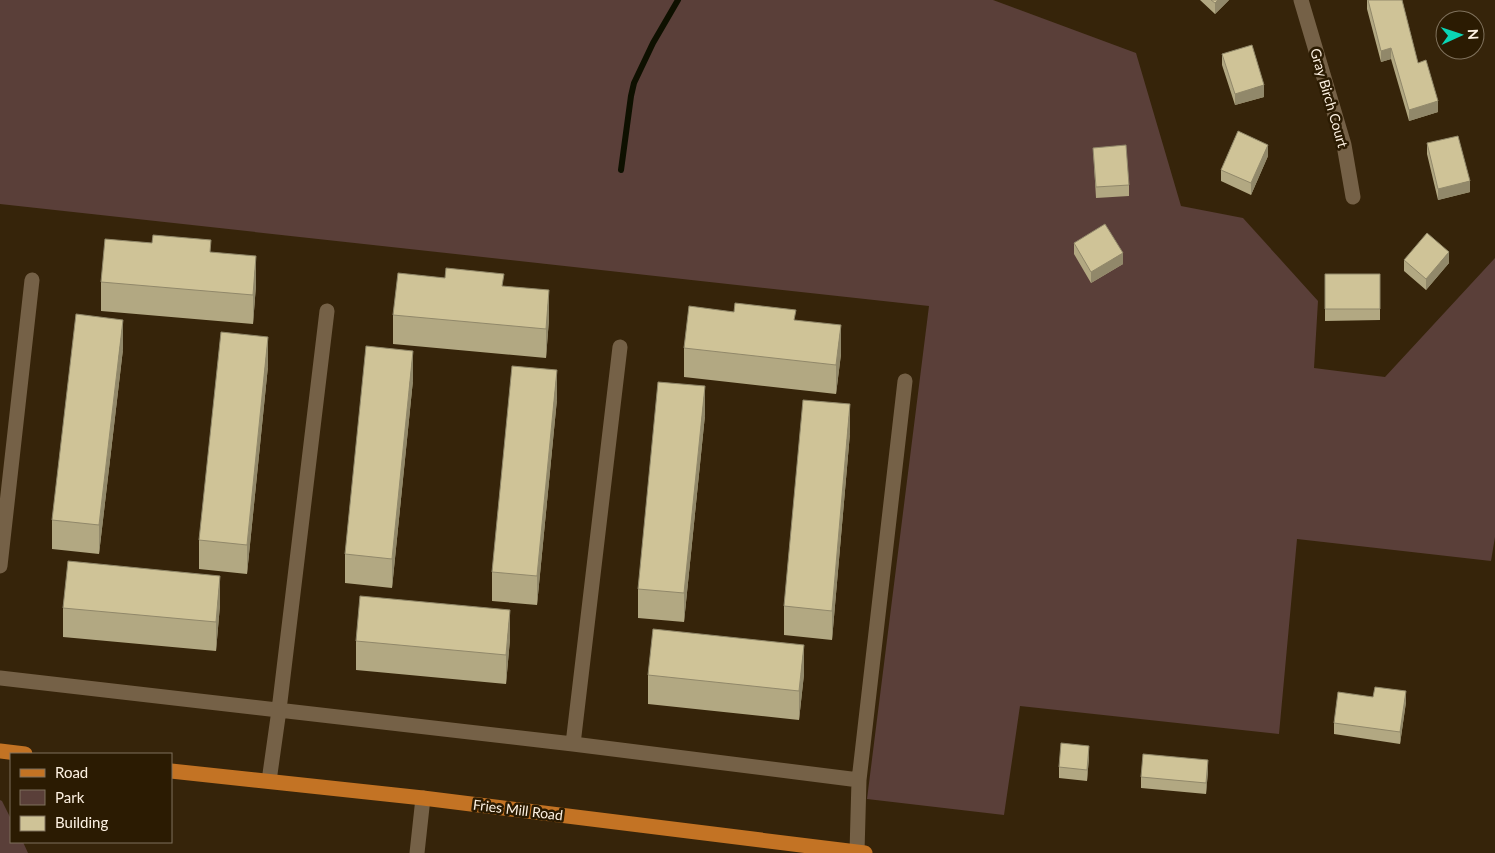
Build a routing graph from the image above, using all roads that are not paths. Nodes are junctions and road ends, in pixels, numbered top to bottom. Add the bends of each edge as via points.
1 (1300, 0) edge
2 (1353, 197) dead end
3 (32, 280) dead end
4 (326, 310) dead end
5 (620, 347) dead end
6 (905, 381) dead end
7 (0, 566) edge
8 (0, 678) edge
9 (279, 710) junction
10 (573, 744) junction
11 (0, 751) edge
12 (17, 753) edge
13 (172, 771) edge
14 (269, 780) junction
15 (859, 780) junction
16 (423, 798) junction
17 (861, 852) edge
18 (417, 853) edge

1 - 2 street, Gray Birch Court via 1344,145
3 - 7 street
4 - 9 street
5 - 10 street
6 - 15 street
8 - 9 street
9 - 10 street
9 - 14 street
10 - 15 street
11 - 12 main road
13 - 14 main road, Fries Mill Road
14 - 16 main road, Fries Mill Road
15 - 17 street
16 - 17 main road, Fries Mill Road
16 - 18 street

